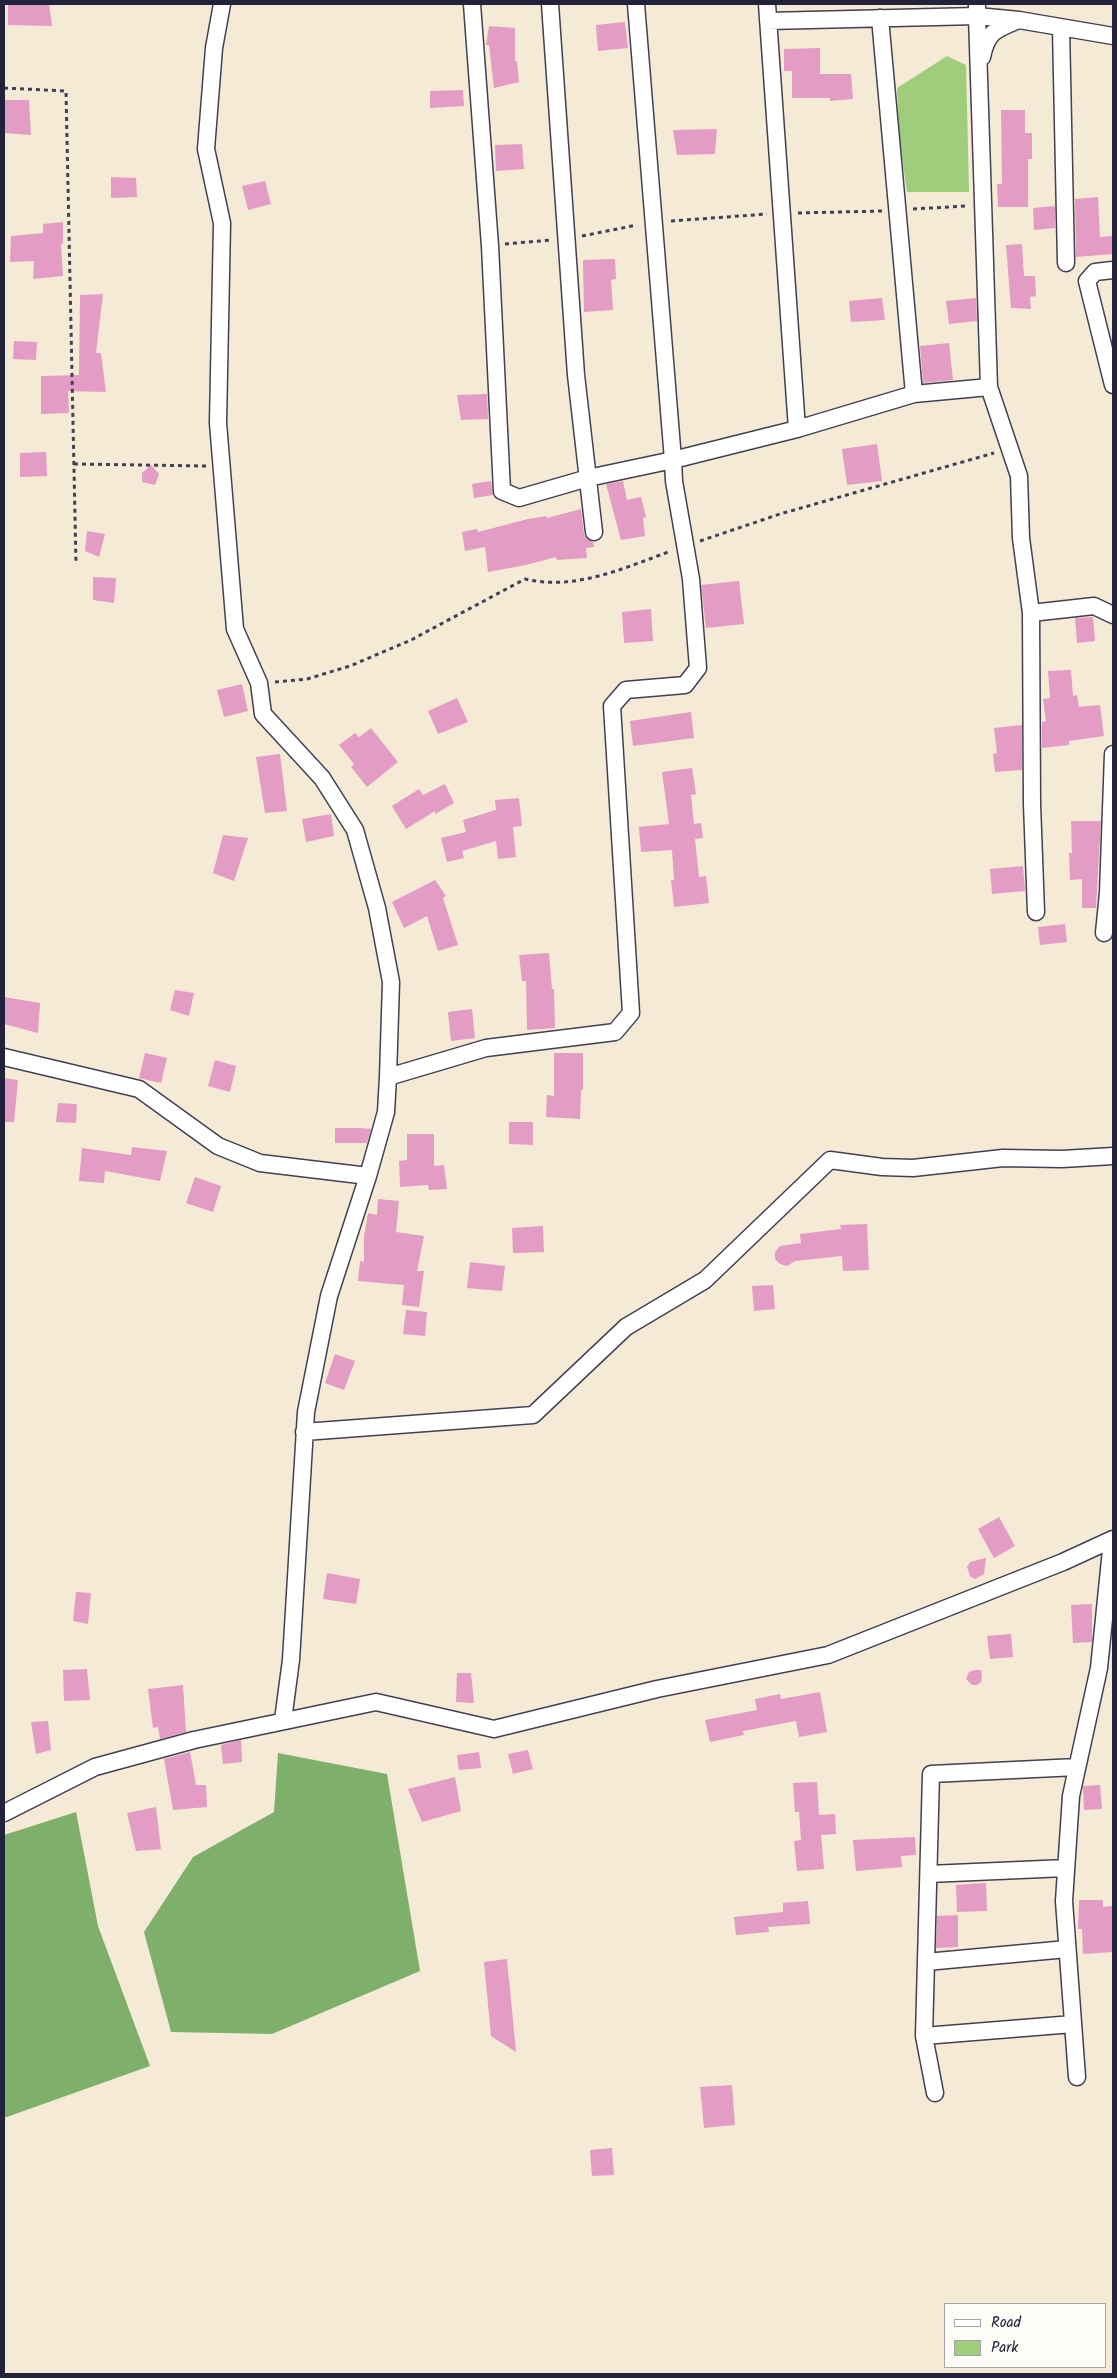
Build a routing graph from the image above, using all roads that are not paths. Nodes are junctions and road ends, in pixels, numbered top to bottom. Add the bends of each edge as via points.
1 (222, 4) edge
2 (472, 4) edge
3 (550, 4) edge
4 (636, 4) edge
5 (767, 4) edge
6 (977, 10) edge
7 (880, 18) junction
8 (1018, 20) junction
9 (768, 21) junction
10 (1062, 28) junction
11 (1113, 36) edge
12 (979, 76) junction
13 (1066, 263) dead end
14 (1113, 270) edge
15 (1113, 385) edge
16 (989, 387) junction
17 (914, 394) junction
18 (797, 429) junction
19 (673, 460) junction
20 (588, 478) junction
21 (594, 532) dead end
22 (1031, 613) junction
23 (1113, 615) edge
24 (1113, 754) edge
25 (1036, 912) dead end
26 (1104, 933) dead end
27 (4, 1057) edge
28 (388, 1077) junction
29 (1113, 1156) edge
30 (368, 1176) junction
31 (304, 1432) junction
32 (1113, 1540) edge
33 (283, 1720) junction
34 (1077, 1767) junction
35 (4, 1813) edge
36 (1066, 1868) junction
37 (929, 1874) junction
38 (1067, 1949) junction
39 (926, 1962) junction
40 (1073, 2024) junction
41 (924, 2036) junction
42 (1077, 2077) dead end
43 (935, 2093) dead end

1 - 28 street via 214,48 206,149 222,223 218,423 235,629 260,683 263,714 322,778 355,830 377,908 391,982
2 - 20 street via 490,246 502,491 519,498
3 - 20 street via 576,375
4 - 19 street
5 - 9 street
6 - 7 street
6 - 8 street
6 - 12 street
7 - 9 street
7 - 17 street
8 - 10 street
8 - 12 street via 987,38
9 - 18 street
10 - 11 street
10 - 13 street
12 - 16 street
14 - 15 street via 1094,272 1088,281
16 - 17 street
16 - 22 street via 1019,476 1021,538
17 - 18 street
18 - 19 street
19 - 20 street
19 - 28 street via 691,579 698,668 685,685 626,690 612,706 631,1013 616,1032 486,1048
20 - 21 street
22 - 23 street via 1094,606
22 - 25 street
24 - 26 street
27 - 30 street via 139,1089 218,1146 260,1162
28 - 30 street via 386,1112
29 - 31 street via 1003,1158 913,1168 830,1160 705,1280 626,1327 533,1415
30 - 31 street via 330,1296
31 - 33 street via 291,1660
32 - 33 street via 828,1655 657,1689 494,1729 376,1702
32 - 34 street via 1099,1668
33 - 35 street via 95,1767
34 - 36 street via 1071,1796
34 - 37 street via 931,1774
36 - 37 street
36 - 38 street
37 - 39 street
38 - 39 street
38 - 40 street
39 - 41 street
40 - 41 street
40 - 42 street
41 - 43 street

